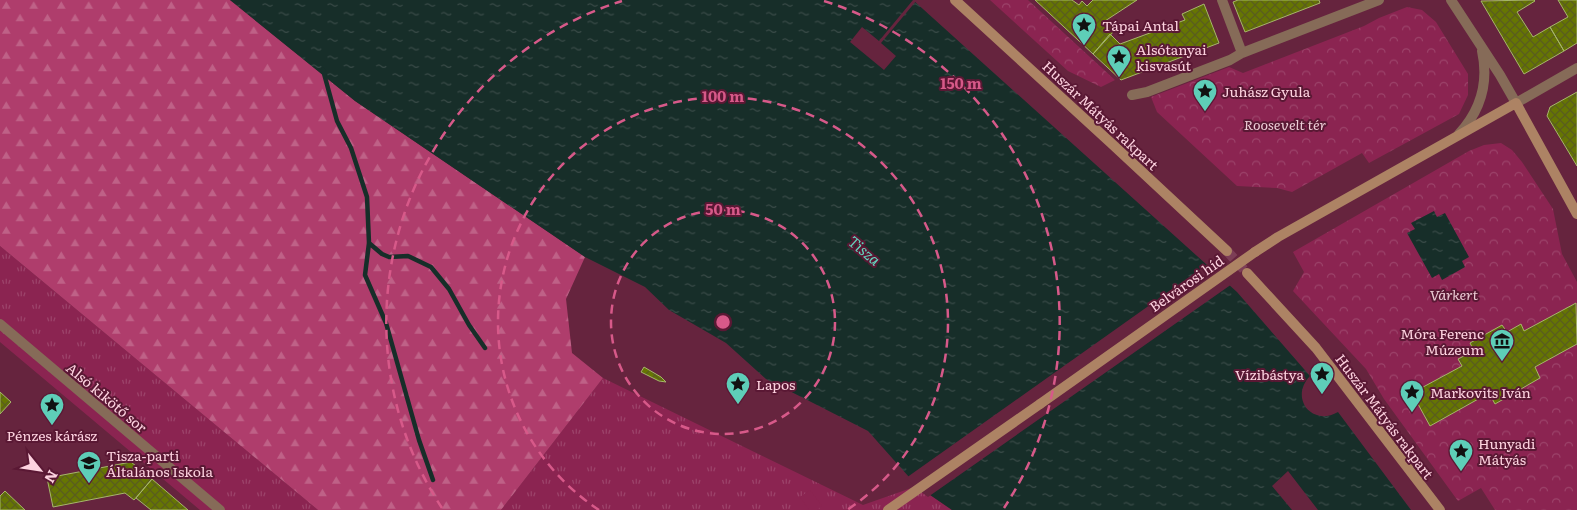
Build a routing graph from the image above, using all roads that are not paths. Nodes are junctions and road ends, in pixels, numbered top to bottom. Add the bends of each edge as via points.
1 (955, 0) edge
2 (1222, 0) edge
3 (1379, 0) edge
4 (1451, 0) edge
5 (1481, 48) junction
6 (1242, 53) junction
7 (1577, 68) edge
8 (1132, 95) dead end
9 (1516, 103) junction
10 (1457, 137) junction
11 (1576, 212) edge
12 (1227, 251) tunnel mouth
13 (1247, 273) tunnel mouth
14 (0, 324) edge
15 (220, 510) edge
16 (888, 510) edge
17 (1440, 510) edge

1 - 12 street, Huszár Mátyás rakpart
2 - 6 street
3 - 6 street
4 - 5 street
5 - 9 street
5 - 10 street via 1486,73 1484,88 1470,123
6 - 8 street via 1147,92
7 - 9 street
9 - 10 street, Belvárosi híd
9 - 11 street
10 - 16 street, Belvárosi híd, bridge via 1255,252
13 - 17 street, Huszár Mátyás rakpart via 1316,348
14 - 15 street, Alsó kikötő sor

